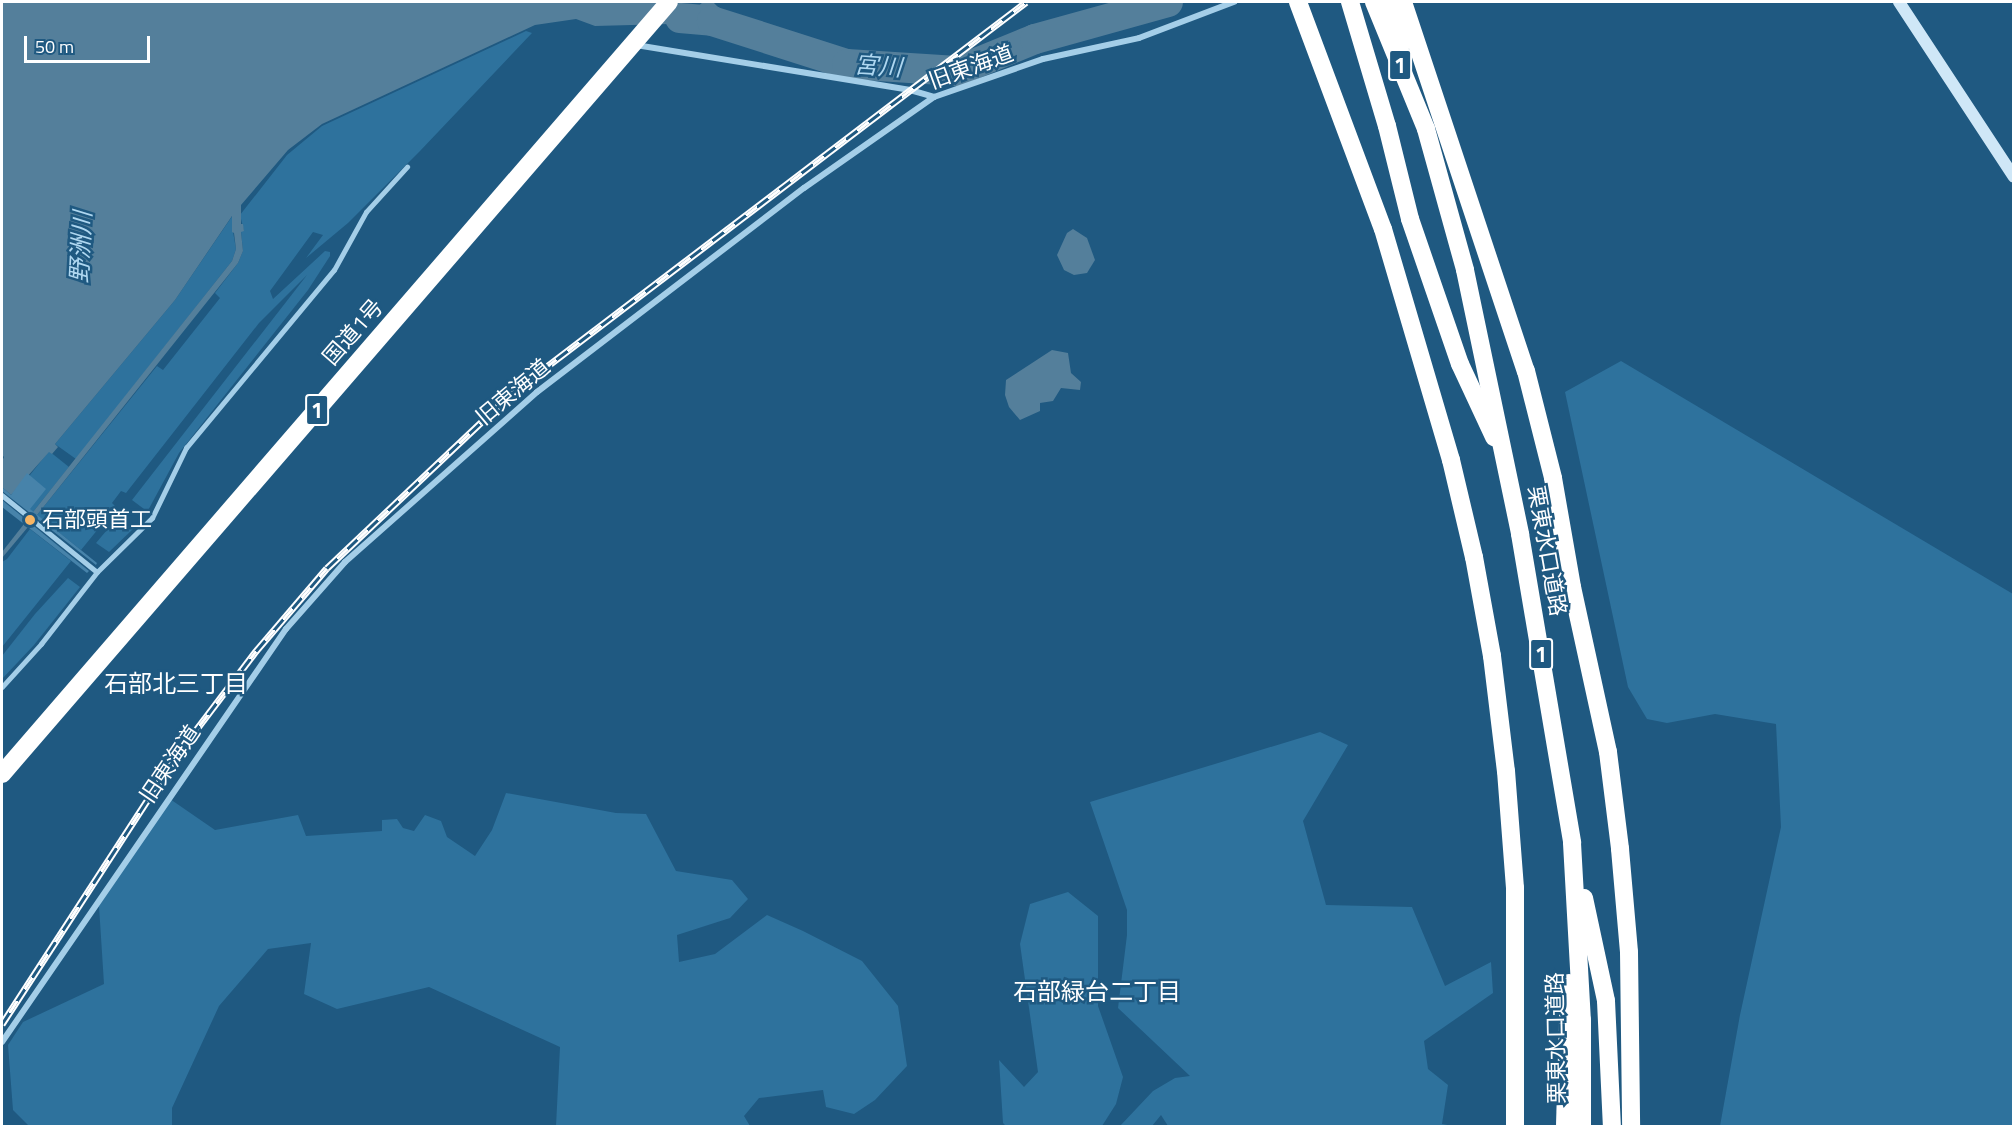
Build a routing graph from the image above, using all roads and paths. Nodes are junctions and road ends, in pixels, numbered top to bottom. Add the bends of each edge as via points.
1 (669, 2) edge
2 (1234, 2) edge
3 (1298, 2) edge
4 (1350, 2) edge
5 (1374, 2) edge
6 (1390, 2) edge
7 (1403, 2) edge
8 (1899, 2) edge
9 (635, 38) junction
10 (934, 97) junction
11 (1426, 129) junction
12 (407, 167) dead end
13 (2013, 177) edge
14 (1507, 466) junction
15 (2, 495) edge
16 (98, 572) junction
17 (2, 687) edge
18 (2, 774) edge
19 (1572, 843) junction
20 (2, 1042) edge
21 (1515, 1126) edge
22 (1565, 1126) edge
23 (1582, 1126) edge
24 (1612, 1126) edge
25 (1631, 1126) edge

1 - 9 highway, 国道1号 / 1
2 - 10 street, 旧東海道 via 1139,38 1043,59
3 - 21 highway via 1383,229 1474,557 1492,656 1513,864
4 - 14 highway, 1 via 1410,219 1460,364
5 - 11 highway, 栗東水口道路 / 1
6 - 11 highway, 1
7 - 25 highway via 1526,371 1553,478 1608,752 1620,849 1629,952
8 - 13 street
9 - 10 street
9 - 18 highway, 国道1号 / 1 via 525,171
10 - 20 street, 旧東海道 via 830,168 537,392 345,562 286,628 257,668
11 - 14 highway, 栗東水口道路 / 1 via 1465,270
12 - 16 lane via 366,212 334,270 186,448 152,518
14 - 19 highway, 栗東水口道路 / 1
15 - 16 lane
16 - 17 lane
19 - 22 highway
19 - 23 highway, 栗東水口道路 / 1 via 1582,1020
19 - 24 highway via 1606,1001

